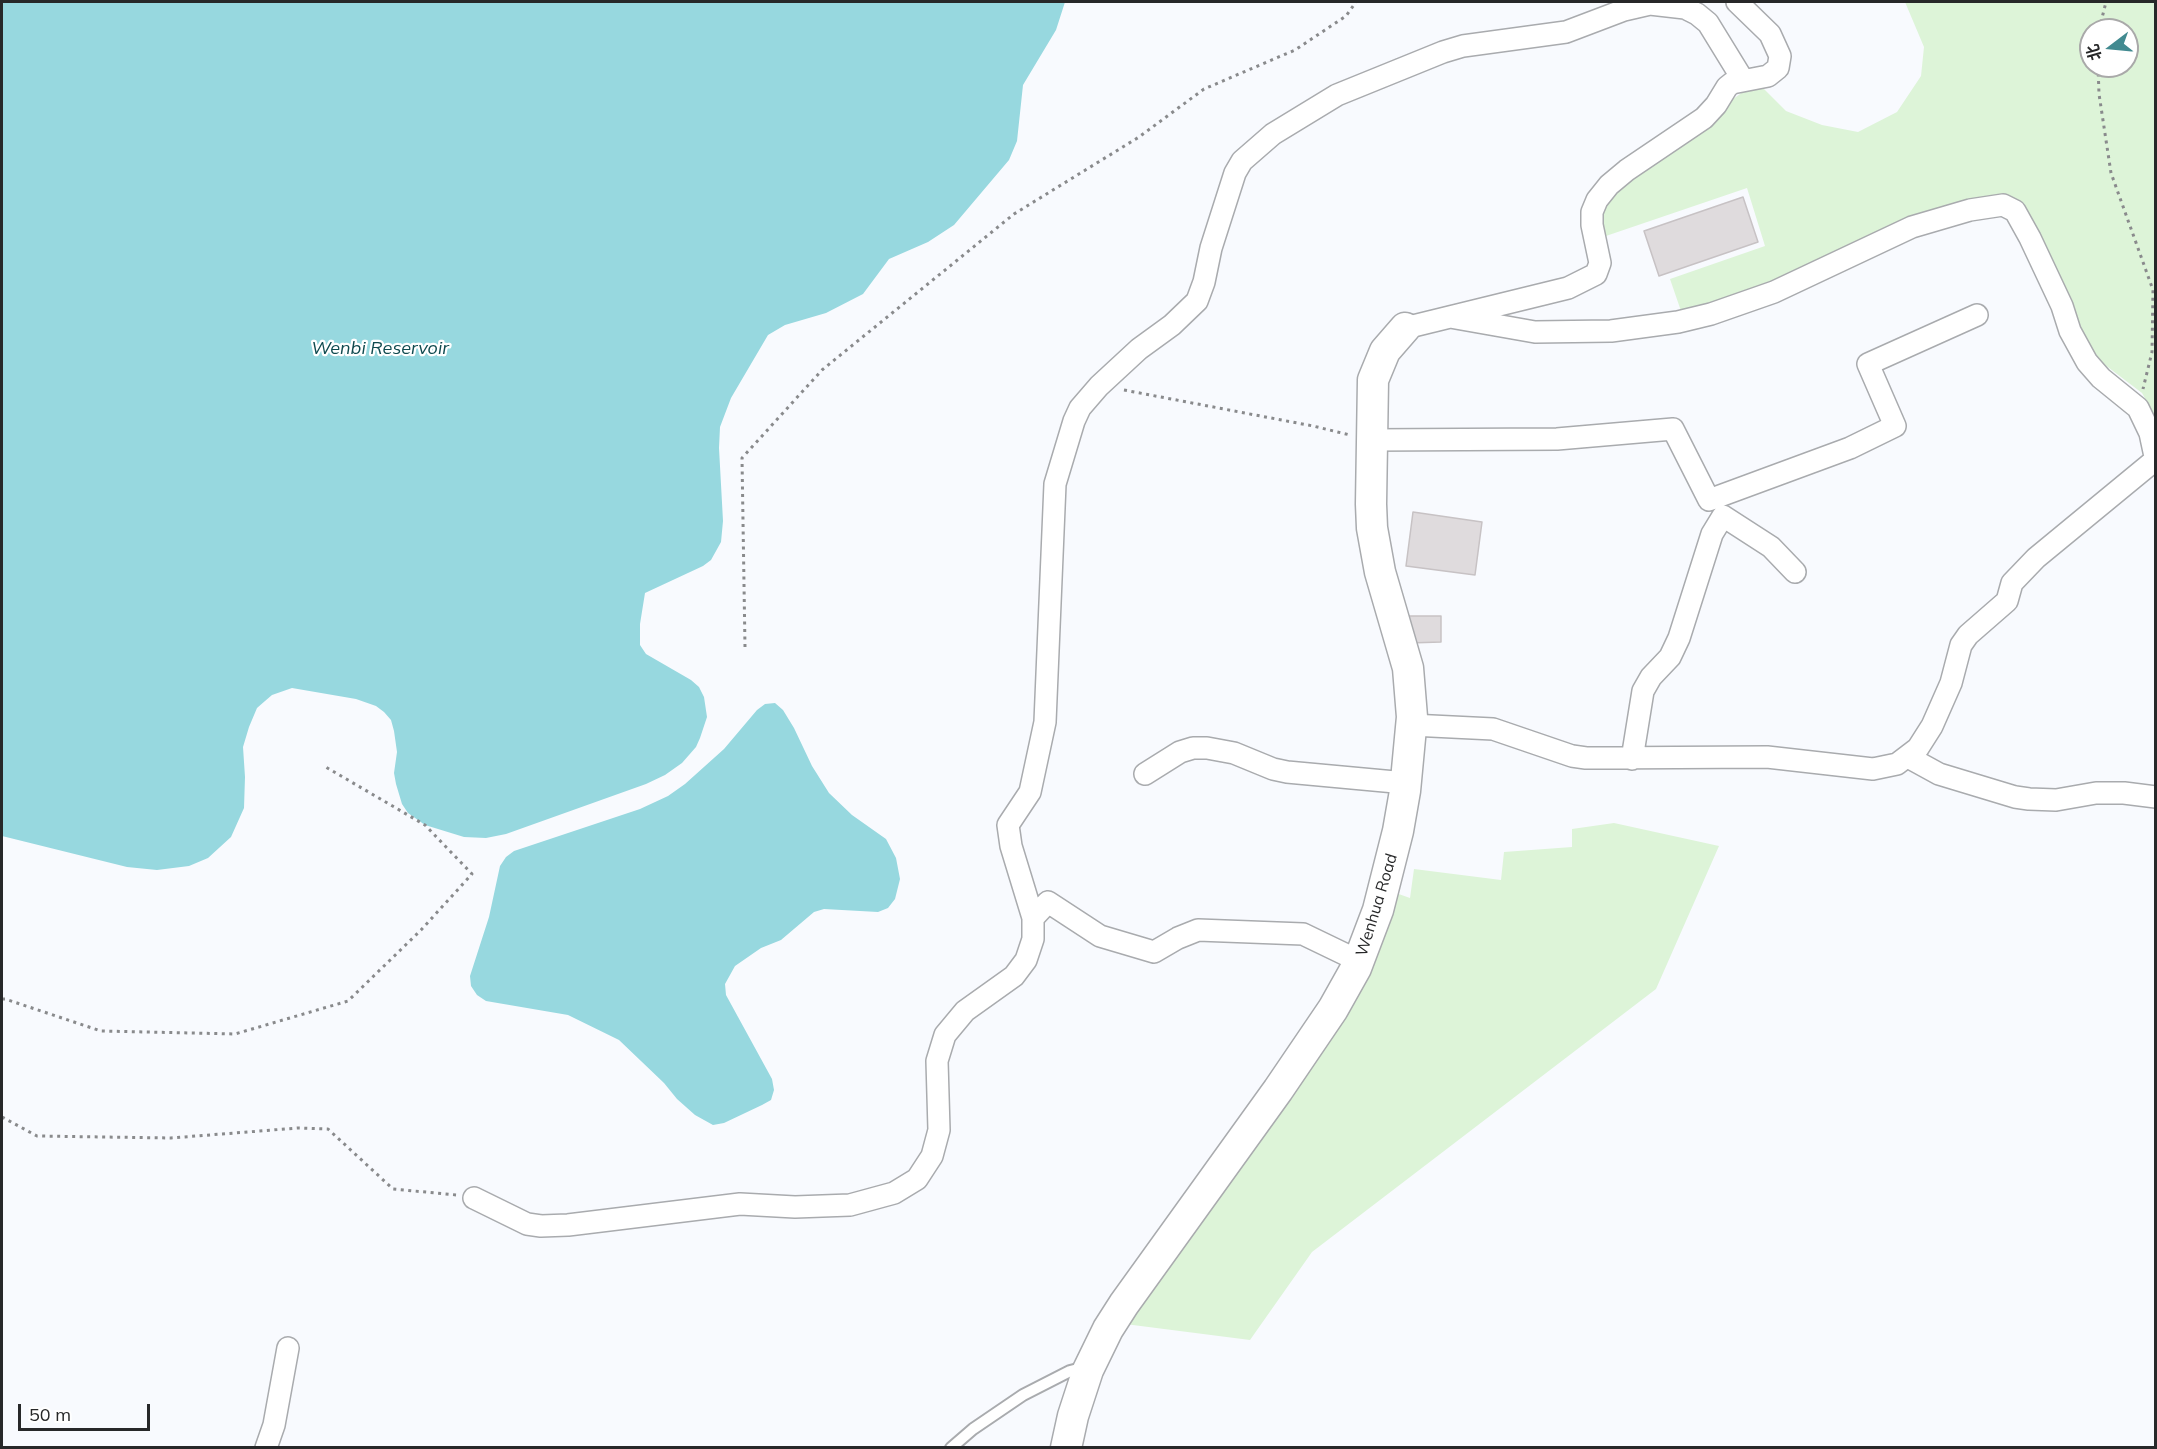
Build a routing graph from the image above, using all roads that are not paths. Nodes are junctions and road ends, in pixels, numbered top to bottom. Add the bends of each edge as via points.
1 (1737, 2) edge
2 (1743, 80) junction
3 (1977, 315) dead end
4 (1450, 317) junction
5 (1405, 328) joint
6 (1372, 440) junction
7 (2155, 461) edge
8 (1795, 572) dead end
9 (1412, 725) junction
10 (1908, 758) junction
11 (1632, 759) junction
12 (1145, 774) dead end
13 (1406, 783) junction
14 (2156, 797) edge
15 (1033, 918) junction
16 (1359, 962) junction
17 (474, 1198) road end
18 (288, 1347) dead end
19 (1090, 1366) junction
20 (266, 1448) edge
21 (951, 1448) edge
22 (1066, 1448) edge

1 - 2 street via 1770,34 1780,56 1774,73
2 - 4 street via 1726,87 1704,118 1609,184 1592,212 1600,263 1596,274 1568,288
2 - 15 street via 1708,23 1685,8 1650,4 1566,32 1443,52 1337,95 1273,134 1242,161 1211,248 1197,302 1099,386 1080,408 1055,484 1045,722 1030,792 1008,825
3 - 6 street via 1868,364 1895,426 1850,448 1709,500 1673,429 1557,439
4 - 5 street
4 - 7 street via 1535,332 1611,331 1678,322 1774,292 1912,227 2003,205 2015,212 2031,238 2087,362 2138,408 2150,433
5 - 6 street, Wenhua Road via 1385,351 1373,380
6 - 9 street, Wenhua Road via 1375,551 1408,668
7 - 10 street via 2036,558 2012,583 2007,601 1968,635 1932,726
8 - 11 street via 1772,547 1723,516 1712,534 1679,638 1670,657 1643,691
9 - 11 street via 1493,729 1572,756
9 - 13 street, Wenhua Road
10 - 11 street via 1873,769 1767,757
10 - 14 street via 1939,774 2029,799 2056,800 2096,793
12 - 13 street via 1180,752 1207,748 1287,772
13 - 16 street, Wenhua Road via 1389,871
15 - 16 street via 1048,902 1100,936 1154,952 1198,930 1303,934
15 - 17 street via 1034,939 1014,976 965,1011 945,1035 937,1061 936,1143 926,1168 906,1187 837,1207 740,1204 542,1226 527,1224
16 - 19 street, Wenhua Road via 1333,1010 1124,1304
18 - 20 street
19 - 21 lane via 1070,1371 1023,1395
19 - 22 street, Wenhua Road

